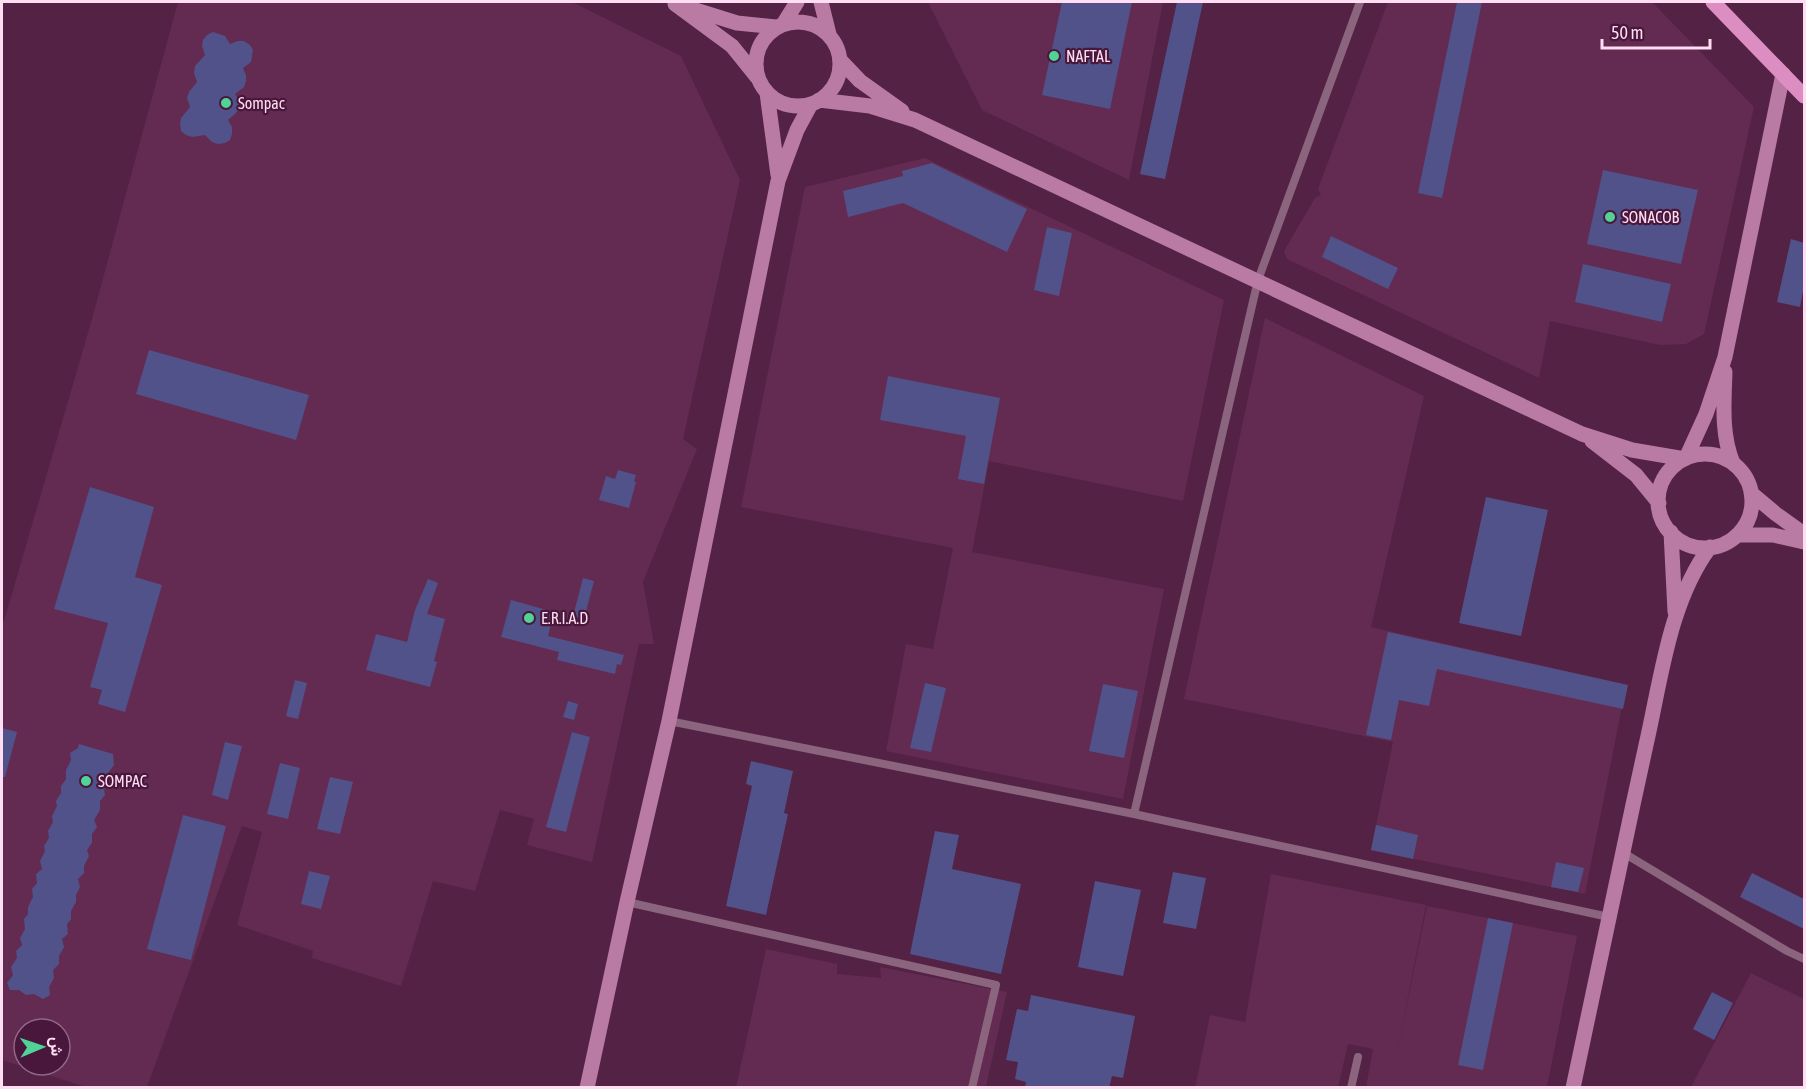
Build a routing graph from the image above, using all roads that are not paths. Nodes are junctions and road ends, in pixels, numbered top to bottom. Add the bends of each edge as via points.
1 (797, 2) edge
2 (821, 2) edge
3 (1360, 2) edge
4 (1713, 2) edge
5 (672, 3) edge
6 (780, 25) junction
7 (829, 34) junction
8 (840, 60) junction
9 (1783, 74) junction
10 (758, 77) junction
11 (767, 93) junction
12 (1804, 96) edge
13 (815, 102) junction
14 (915, 120) junction
15 (778, 181) junction
16 (1258, 280) junction
17 (1725, 357) junction
18 (1582, 434) junction
19 (1686, 458) junction
20 (1733, 463) junction
21 (1751, 493) junction
22 (1659, 503) junction
23 (1671, 532) junction
24 (1804, 534) edge
25 (1737, 535) junction
26 (1804, 542) edge
27 (1710, 547) junction
28 (1675, 615) junction
29 (669, 721) junction
30 (1134, 814) junction
31 (1622, 852) junction
32 (627, 902) junction
33 (1609, 917) junction
34 (1804, 959) edge
35 (1358, 1057) dead end
36 (587, 1088) edge
37 (972, 1088) edge
38 (1351, 1088) edge
39 (1574, 1088) edge

1 - 6 street
2 - 7 street
3 - 16 lane
4 - 9 main road
5 - 6 street via 737,23
5 - 10 street via 732,46
6 - 7 street via 803,21
6 - 10 street via 758,48
7 - 8 street
8 - 13 street via 838,79 827,95
8 - 14 street via 872,90
9 - 12 main road
9 - 17 street
10 - 11 street
11 - 13 street via 792,106
11 - 15 street
13 - 14 street via 858,104
13 - 15 street via 797,130
14 - 16 street
15 - 29 street
16 - 18 street
16 - 30 lane
17 - 19 street
17 - 20 street via 1724,428
18 - 19 street via 1632,450
18 - 22 street via 1636,475
19 - 20 street via 1715,455
19 - 22 street via 1664,478
20 - 21 street via 1745,476
21 - 24 street
21 - 25 street via 1748,520
22 - 23 street via 1661,516
23 - 27 street via 1693,546
23 - 28 street
25 - 26 street via 1773,535
25 - 27 street
27 - 28 street
28 - 31 street
29 - 30 lane
29 - 32 street
30 - 33 lane
31 - 33 street
31 - 34 lane
32 - 36 street
32 - 37 lane via 996,985
33 - 39 street
35 - 38 lane

